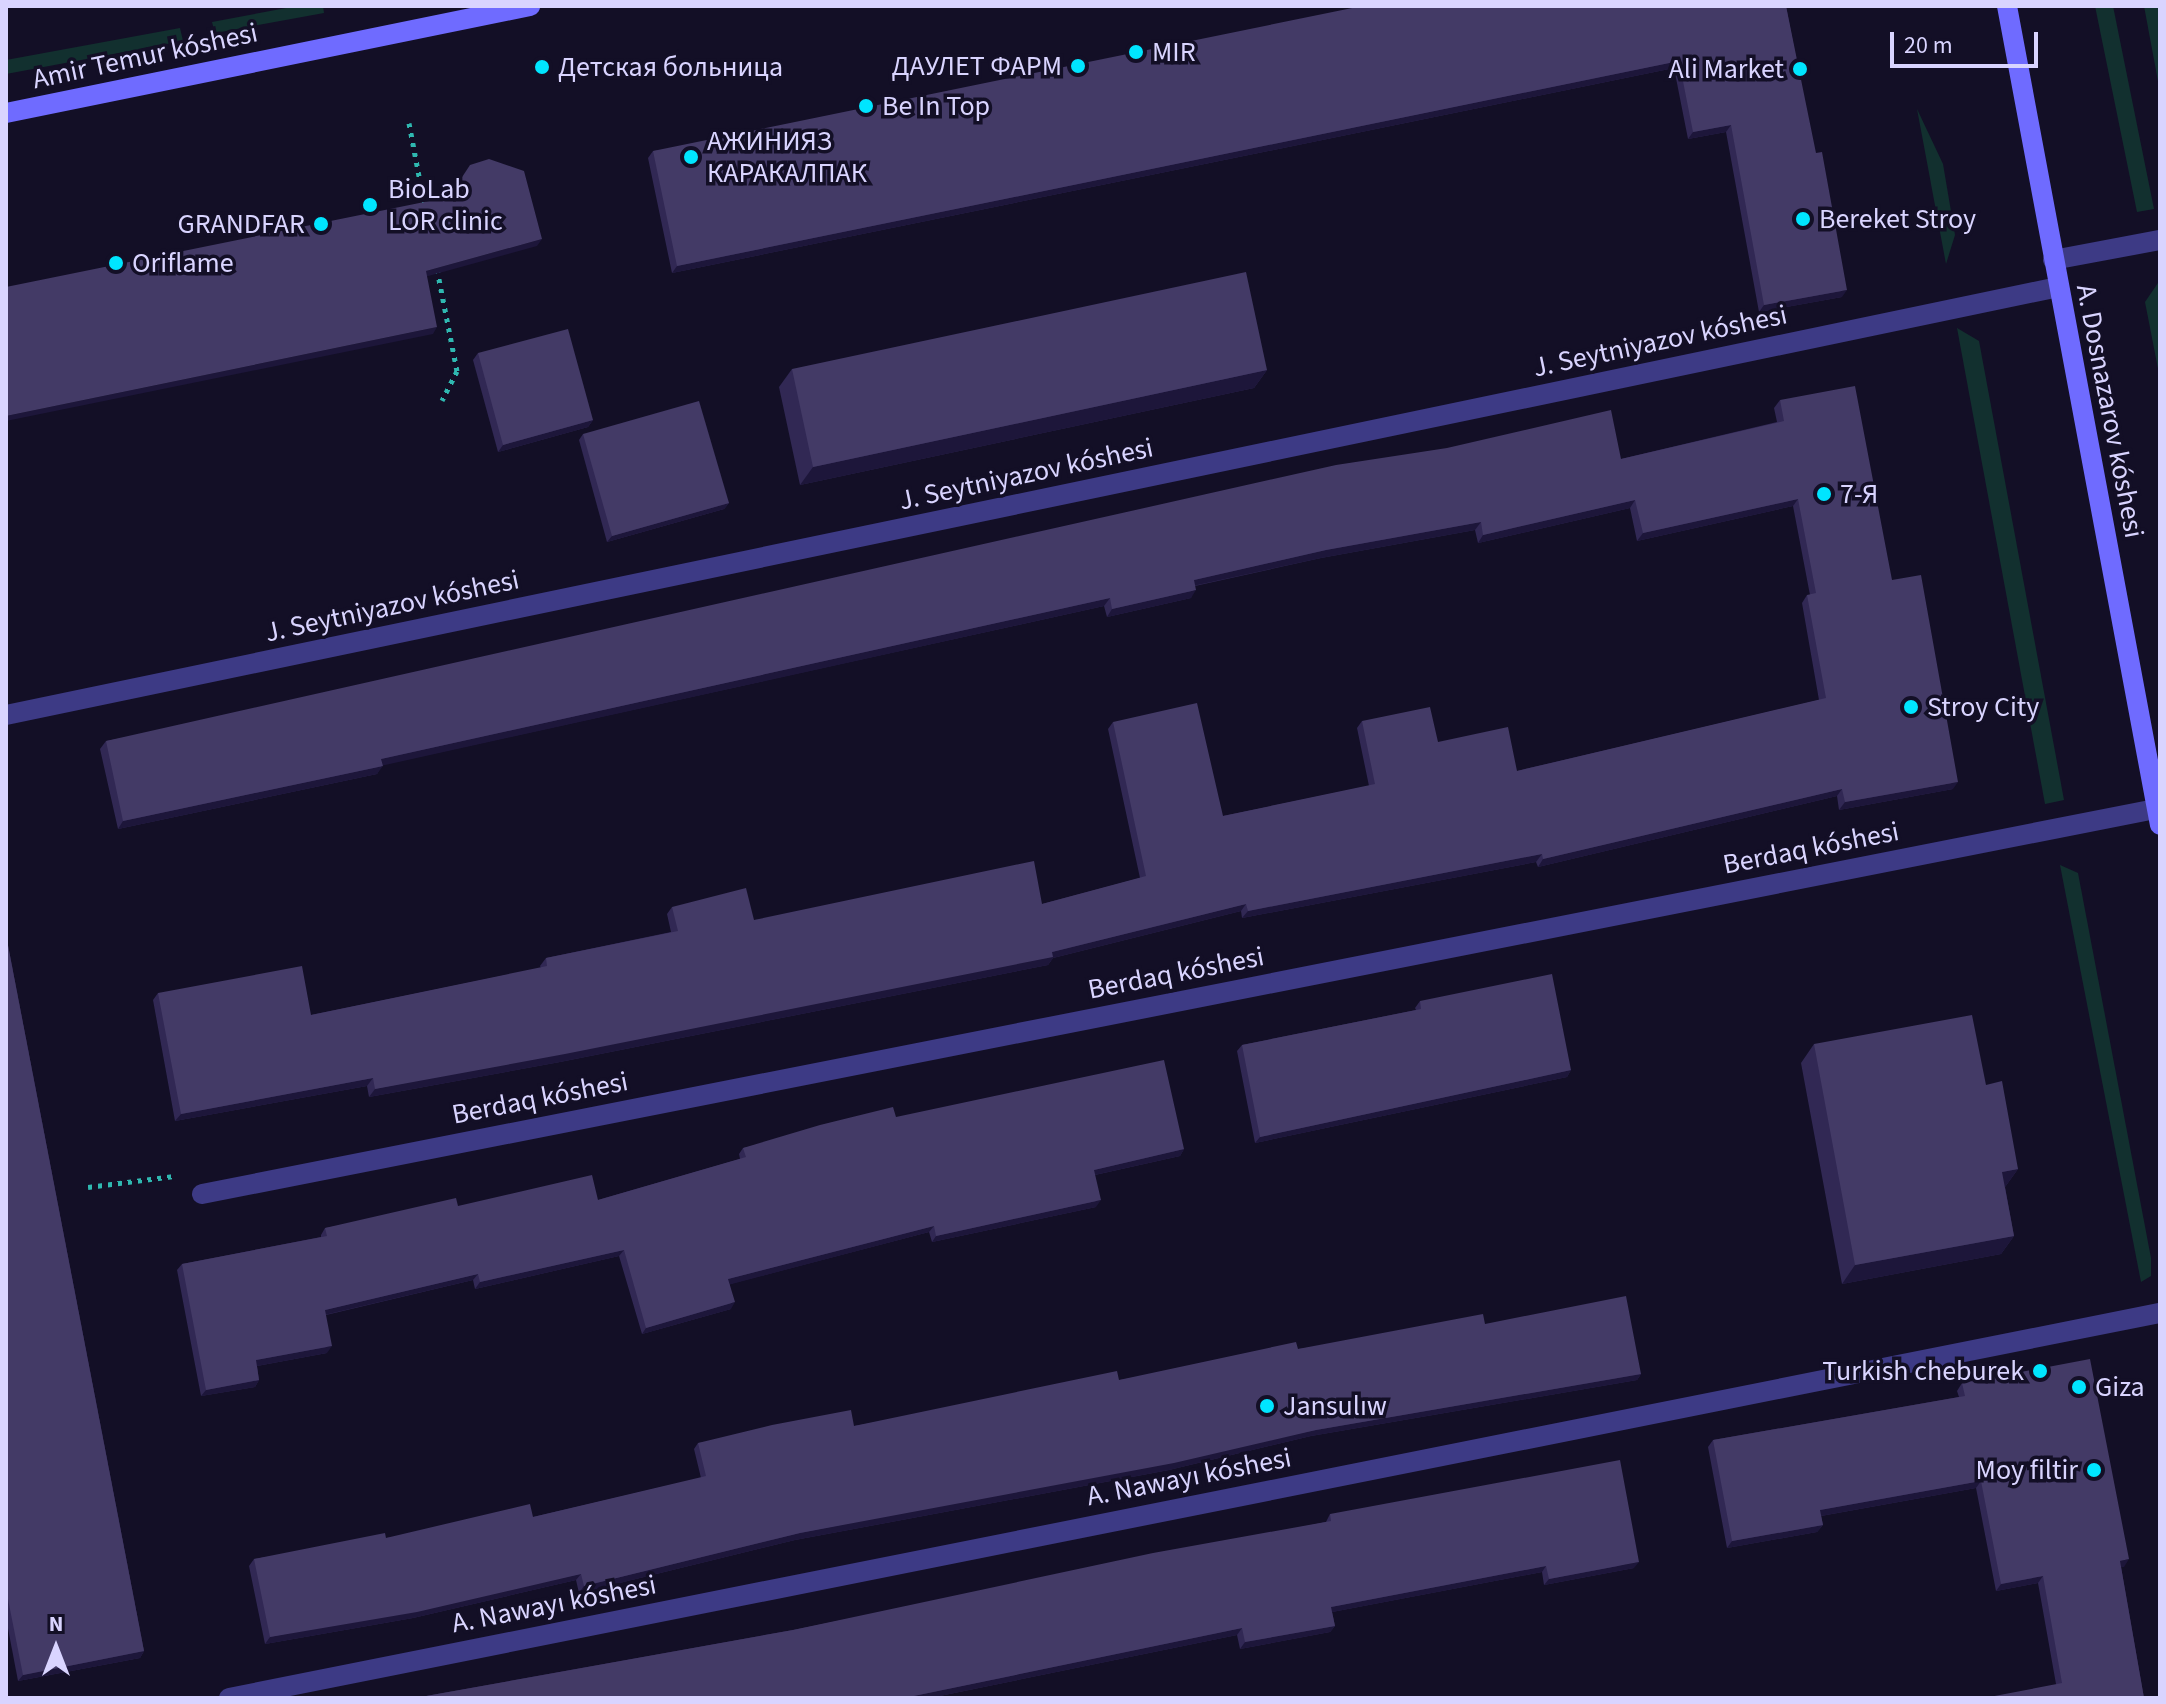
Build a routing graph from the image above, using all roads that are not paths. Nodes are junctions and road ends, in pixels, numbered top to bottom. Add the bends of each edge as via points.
1 (530, 6) edge
2 (2007, 6) edge
3 (6, 113) edge
4 (2160, 240) edge
5 (2053, 260) junction
6 (2058, 287) junction
7 (6, 715) edge
8 (2159, 814) edge
9 (202, 1194) road end
10 (2160, 1313) edge
11 (229, 1698) edge

1 - 3 main road, Amir Temur kóshesi
2 - 5 main road, A. Dosnazarov kóshesi
4 - 5 street
5 - 6 main road, A. Dosnazarov kóshesi
6 - 7 street, J. Seytniyazov kóshesi
6 - 8 main road, A. Dosnazarov kóshesi
8 - 9 street, Berdaq kóshesi
10 - 11 street, A. Nawayı kóshesi

